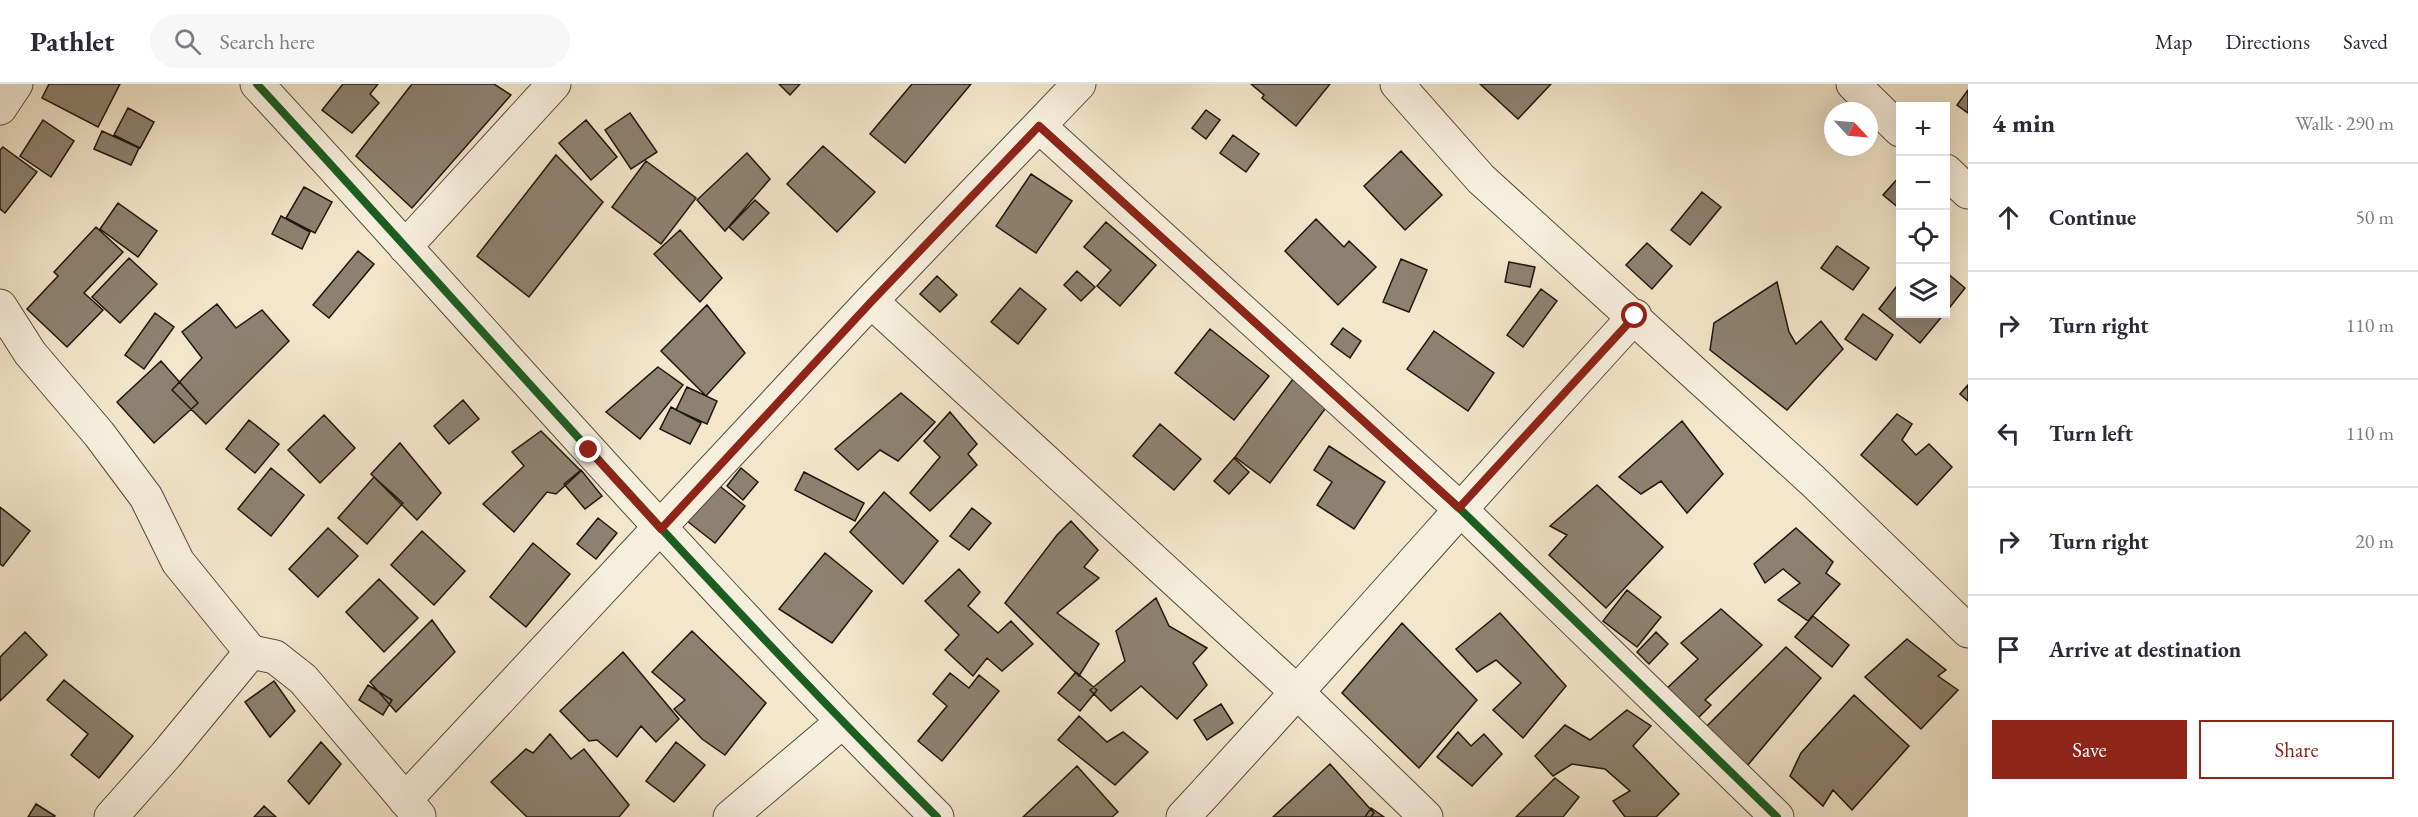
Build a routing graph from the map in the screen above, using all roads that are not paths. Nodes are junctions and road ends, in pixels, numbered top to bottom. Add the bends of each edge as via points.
1 (15, 84) edge
2 (257, 84) edge
3 (554, 84) edge
4 (1079, 84) edge
5 (1397, 84) edge
6 (1853, 84) edge
7 (0, 108) edge
8 (1039, 126) junction
9 (1896, 126) edge
10 (1950, 175) edge
11 (1968, 192) edge
12 (405, 247) junction
13 (871, 302) junction
14 (0, 306) edge
15 (1635, 316) junction
16 (1459, 508) junction
17 (661, 529) junction
18 (1968, 631) edge
19 (250, 652) junction
20 (1298, 693) junction
21 (842, 722) junction
22 (412, 808) edge
23 (111, 817) edge
24 (730, 817) edge
25 (937, 817) edge
26 (1183, 817) edge
27 (1426, 817) edge
28 (1777, 817) edge

1 - 7 street
2 - 12 street
3 - 12 street
4 - 8 street
5 - 15 street via 1481,179
6 - 9 street
8 - 13 street
8 - 16 street
10 - 11 street
12 - 17 street
13 - 17 street
13 - 20 street
14 - 19 street via 30,353 146,497 178,562
15 - 16 street
15 - 18 street
16 - 20 street
16 - 28 street
17 - 21 street
17 - 22 street
19 - 22 street via 275,657 303,679
19 - 23 street
20 - 26 street
20 - 27 street
21 - 24 street
21 - 25 street

